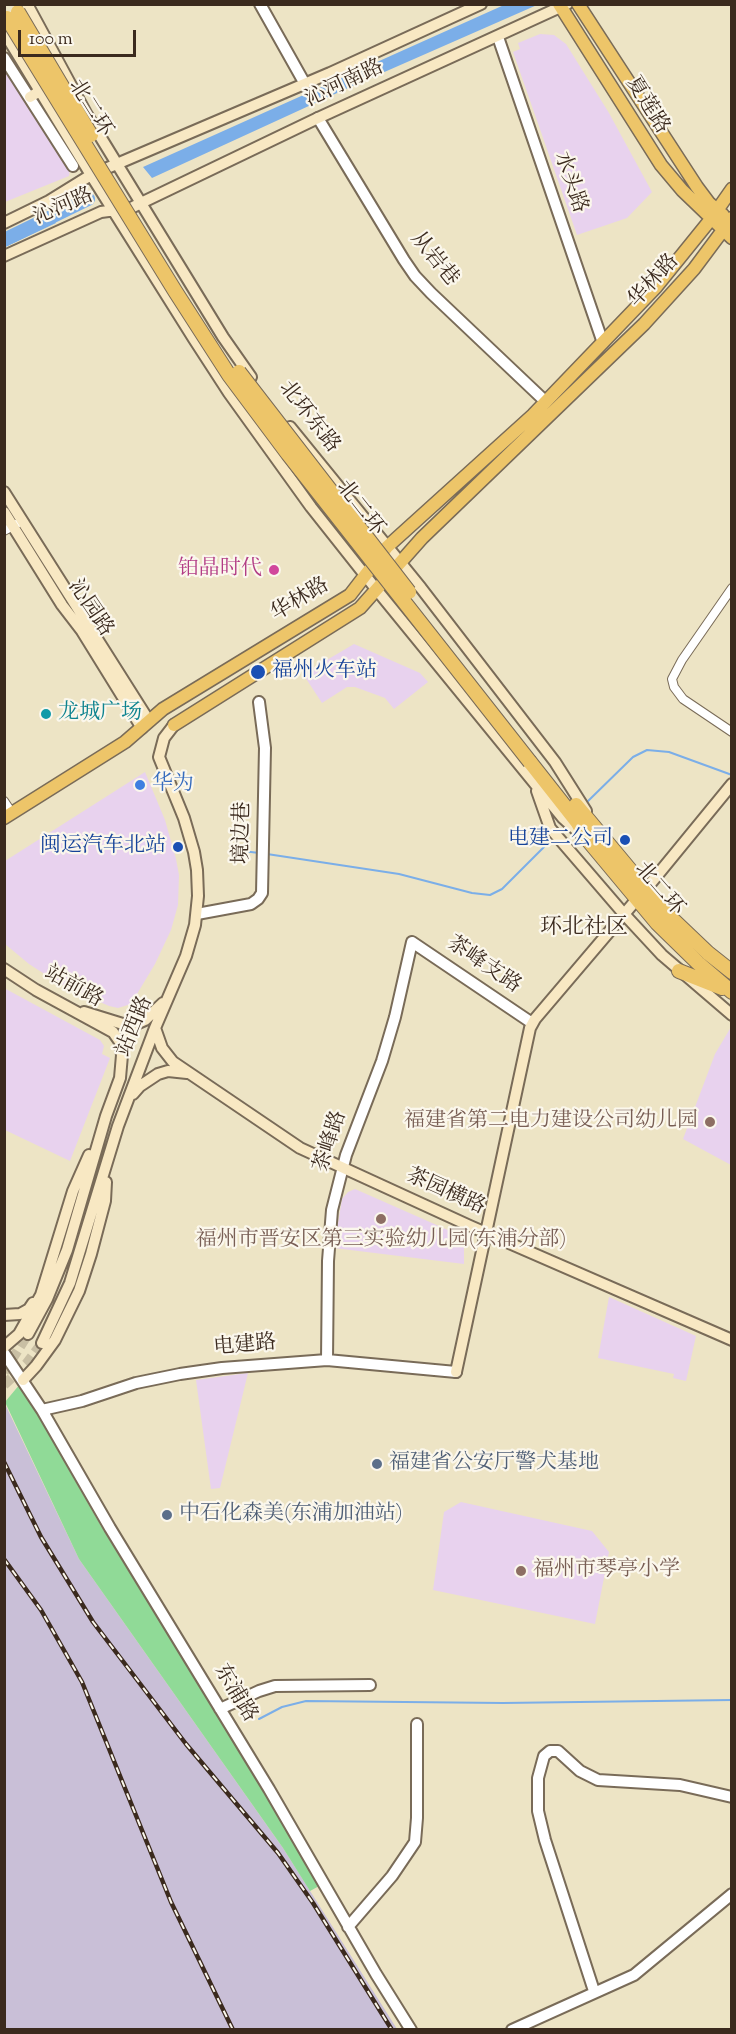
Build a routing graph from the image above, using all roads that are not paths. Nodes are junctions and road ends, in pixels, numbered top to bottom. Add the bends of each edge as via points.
1 (261, 4) edge
2 (481, 4) edge
3 (578, 4) edge
4 (563, 6) edge
5 (12, 14) edge
6 (498, 36) junction
7 (4, 58) edge
8 (305, 84) junction
9 (40, 91) junction
10 (30, 98) junction
11 (318, 118) junction
12 (73, 166) dead end
13 (118, 166) junction
14 (91, 176) junction
15 (732, 189) edge
16 (141, 203) junction
17 (114, 209) junction
18 (714, 215) junction
19 (4, 223) edge
20 (730, 226) edge
21 (4, 256) edge
22 (603, 343) junction
23 (546, 402) junction
24 (4, 492) edge
25 (4, 512) edge
26 (13, 526) edge
27 (387, 547) junction
28 (400, 562) junction
29 (364, 575) junction
30 (732, 588) edge
31 (376, 589) junction
32 (259, 702) dead end
33 (146, 724) junction
34 (174, 725) joint
35 (732, 732) edge
36 (535, 784) junction
37 (732, 784) edge
38 (4, 801) edge
39 (577, 815) junction
40 (8, 816) edge
41 (641, 894) junction
42 (197, 914) junction
43 (624, 914) junction
44 (412, 942) joint
45 (4, 969) edge
46 (679, 971) junction
47 (732, 972) edge
48 (732, 992) edge
49 (170, 996) junction
50 (66, 1007) junction
51 (732, 1015) edge
52 (532, 1023) junction
53 (156, 1028) junction
54 (188, 1073) junction
55 (120, 1078) joint
56 (127, 1101) junction
57 (105, 1116) junction
58 (108, 1160) junction
59 (342, 1168) junction
60 (485, 1232) junction
61 (44, 1285) junction
62 (4, 1315) edge
63 (28, 1334) tunnel mouth
64 (732, 1340) edge
65 (42, 1343) tunnel mouth
66 (5, 1346) edge
67 (327, 1360) junction
68 (456, 1372) joint
69 (23, 1380) junction
70 (42, 1410) junction
71 (370, 1685) dead end
72 (220, 1709) junction
73 (417, 1724) dead end
74 (732, 1797) edge
75 (732, 1894) edge
76 (348, 1927) junction
77 (594, 1991) junction
78 (411, 2030) edge
79 (512, 2030) edge

1 - 8 street
2 - 8 main road, 沁河南路
3 - 18 main road, 夏莲路
4 - 6 main road, 沁河南路
4 - 18 main road, 夏莲路 via 649,148 672,179
5 - 9 main road
5 - 13 main road, 北环东路 via 87,115
5 - 39 highway, 北二环, bridge via 175,291 229,375
6 - 11 main road, 沁河南路
6 - 22 street, 水头路
7 - 10 street
8 - 13 main road, 沁河南路
9 - 10 main road
9 - 14 main road
10 - 12 street
11 - 16 main road, 沁河南路
11 - 23 street, 从岩巷 via 415,276
13 - 14 main road, 沁河路
13 - 16 main road, 北环东路
14 - 17 main road
14 - 19 main road, 沁河路
15 - 18 main road, 华林路
16 - 17 main road, 沁河路
16 - 27 main road, 北环东路 via 238,359
17 - 21 main road, 沁河路
17 - 29 main road via 229,393
18 - 20 main road, 华林路
18 - 22 main road, 华林路 via 656,287
20 - 28 main road, 华林路 via 644,324
22 - 23 main road, 华林路
23 - 27 main road, 华林路
24 - 26 main road
25 - 26 main road
26 - 33 main road
27 - 28 main road, 北环东路
27 - 29 main road, 华林路
28 - 31 main road, 华林路
28 - 39 main road, 北环东路 via 555,762
29 - 31 main road
29 - 33 main road, 华林路 via 350,595 163,709
30 - 35 street via 672,679 683,699
31 - 34 main road, 华林路 via 360,608
31 - 36 main road
32 - 42 street, 境边巷 via 265,748 262,893 255,902
33 - 40 main road, 华林路 via 125,742
34 - 42 main road, 站西路 via 161,742 159,756 194,852
36 - 39 main road
36 - 43 main road via 550,828
37 - 41 main road
38 - 40 street
39 - 41 highway, 北二环
41 - 43 main road
41 - 47 highway, 北二环
41 - 48 highway, 北二环 via 676,942
42 - 49 main road, 站西路 via 192,940
43 - 46 main road
43 - 52 main road
44 - 52 street, 茶峰支路
44 - 59 street, 茶峰路 via 382,1061
45 - 50 main road, 站前路
46 - 48 highway
46 - 51 main road
49 - 50 main road via 136,1024 126,1025
49 - 53 main road, 站西路
50 - 55 main road, 站前路 via 118,1037 122,1055
52 - 60 main road
53 - 54 main road, 茶园横路 via 167,1055
53 - 56 main road, 站西路
54 - 56 main road via 158,1074
54 - 59 main road, 茶园横路 via 291,1143
55 - 57 main road, 站西路
56 - 58 main road, 站西路
57 - 61 main road via 73,1191
57 - 63 main road, 站西路 via 64,1258
58 - 65 main road, 站西路 via 70,1283
58 - 69 main road via 105,1201 79,1291 55,1340
59 - 60 main road, 茶园横路
59 - 67 street, 茶峰路 via 329,1246
60 - 64 main road, 茶园横路
60 - 68 main road
61 - 62 main road via 29,1309
61 - 66 main road via 22,1329
66 - 69 street, 东浦路
67 - 68 street, 电建路
67 - 70 street, 电建路 via 180,1374
69 - 70 street, 东浦路
70 - 72 street, 东浦路
71 - 72 street via 274,1686
72 - 76 street, 东浦路
73 - 76 street via 415,1842
74 - 77 street via 680,1785 598,1780 580,1771 558,1751 544,1755 538,1779 538,1811
75 - 77 street via 641,1970
76 - 78 street, 东浦路
77 - 79 street

